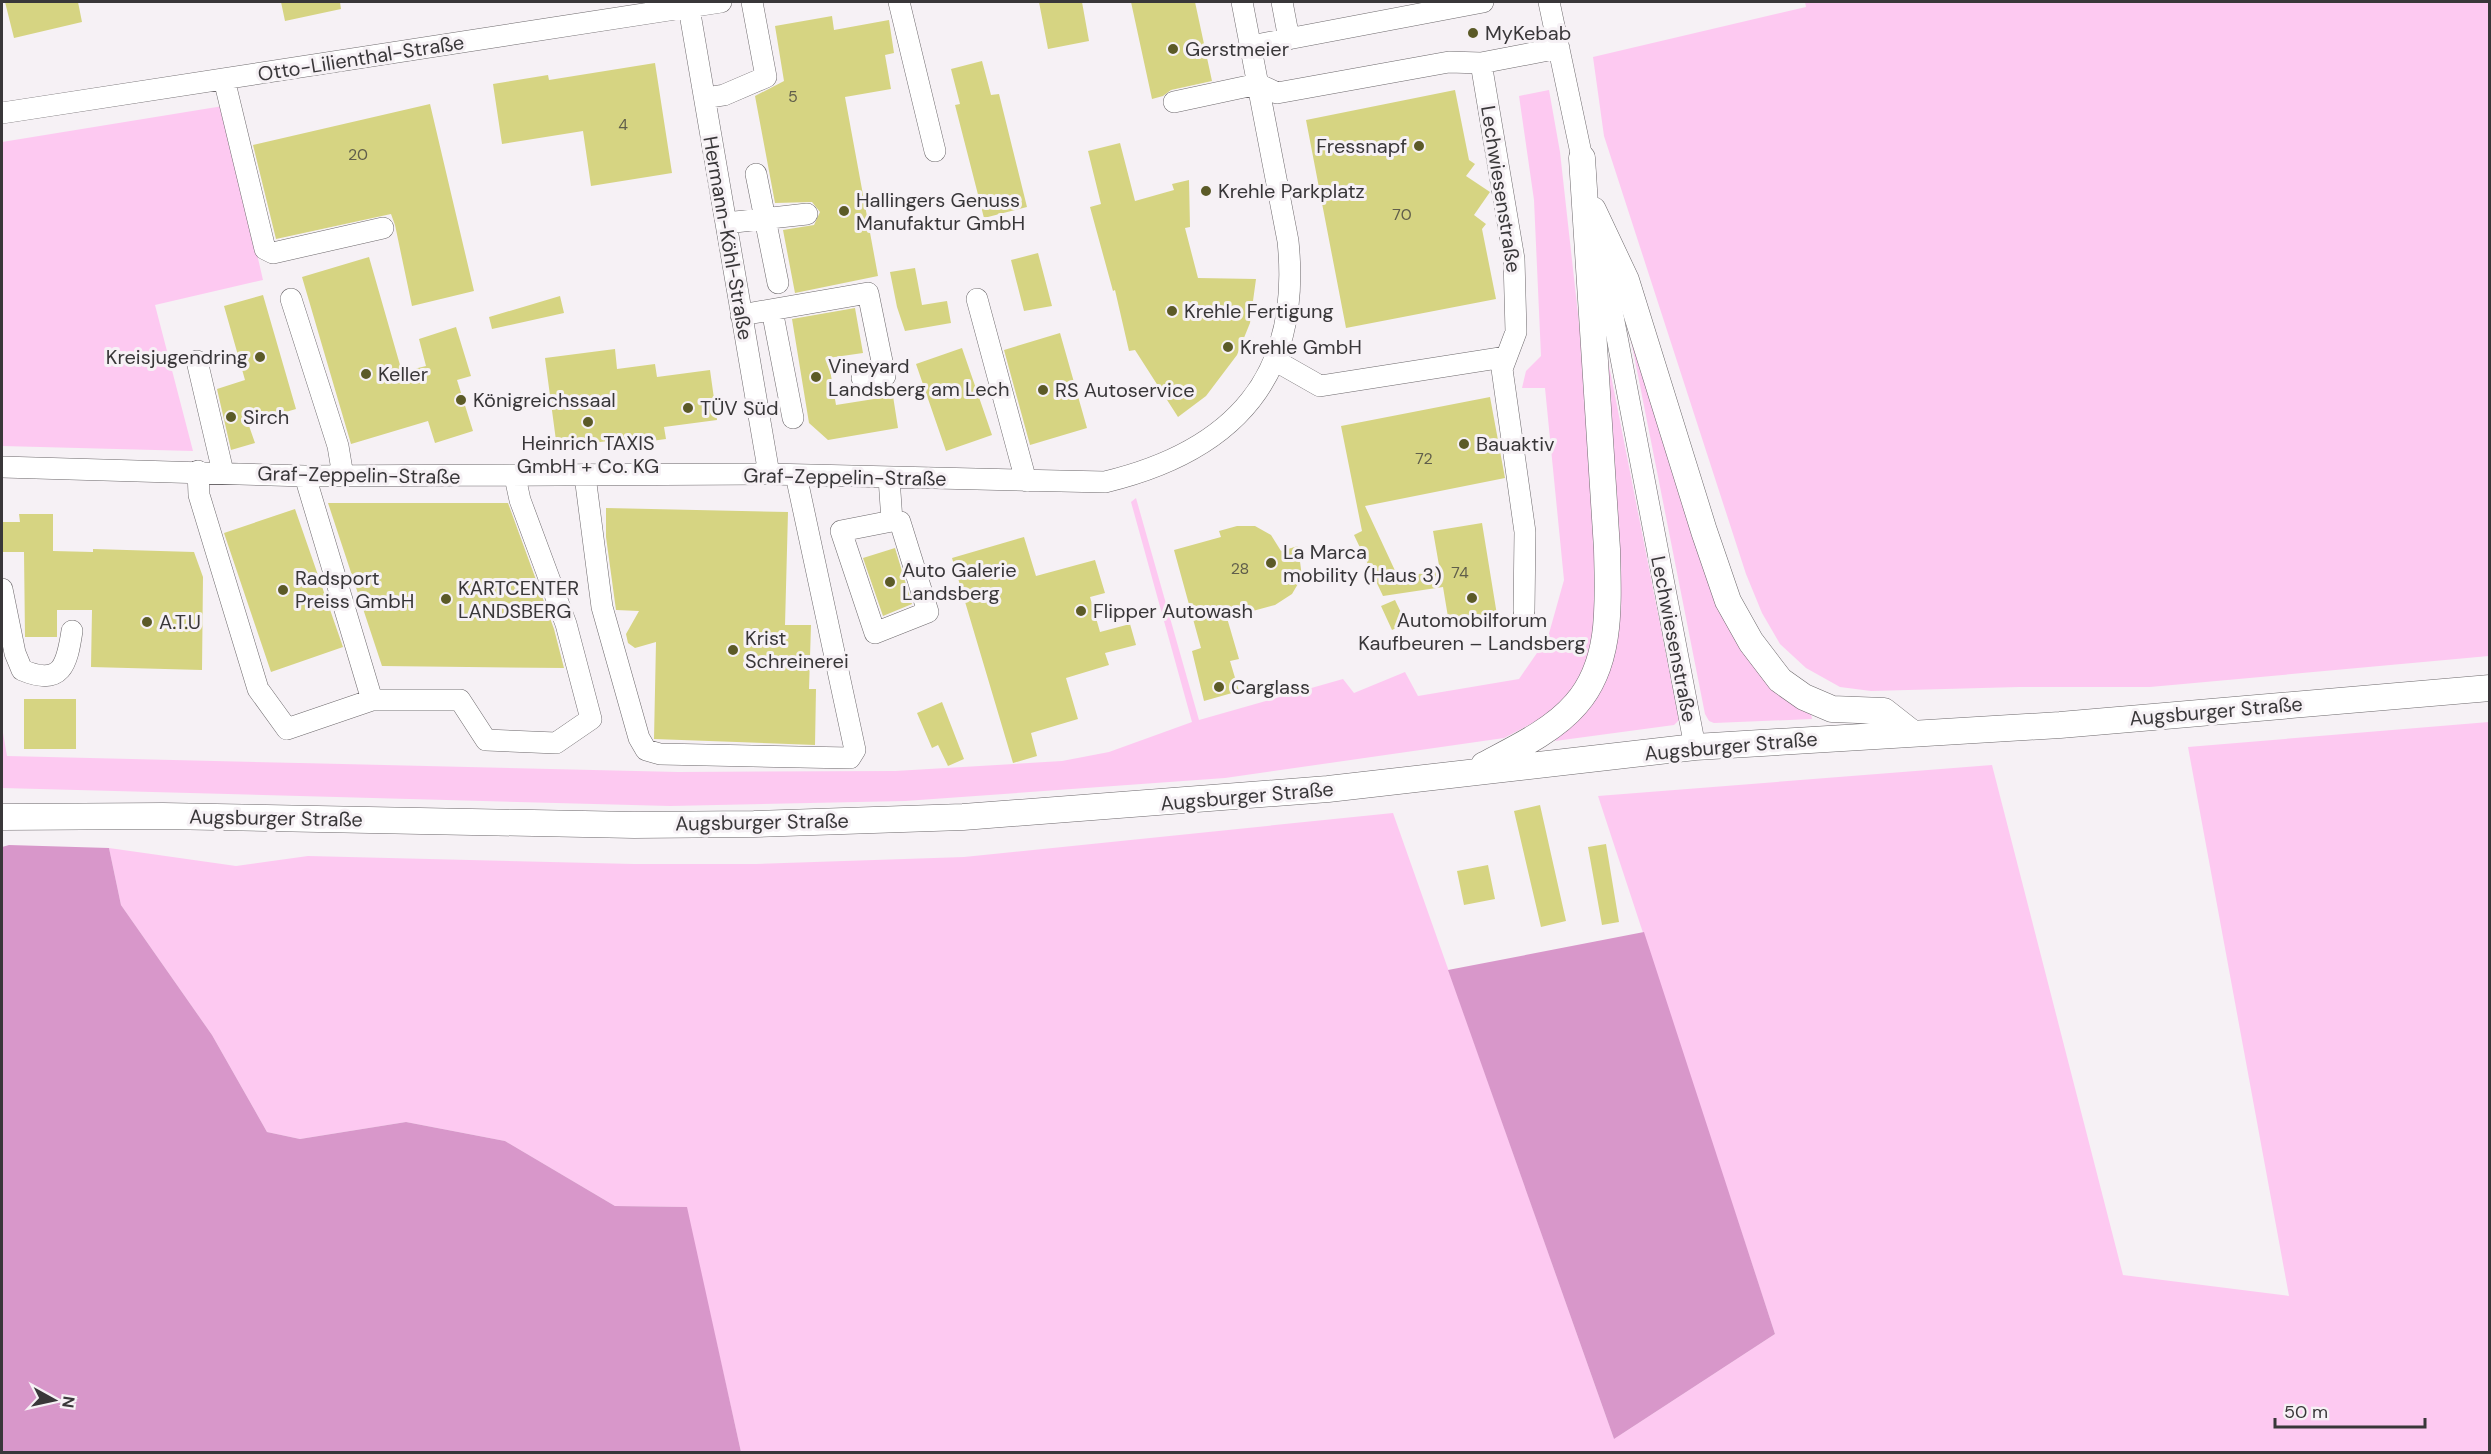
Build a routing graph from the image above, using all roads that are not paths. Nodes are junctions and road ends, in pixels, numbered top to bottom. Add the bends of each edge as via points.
1 (721, 2) edge
2 (752, 2) edge
3 (899, 2) edge
4 (1242, 2) edge
5 (1282, 2) edge
6 (1483, 2) edge
7 (1549, 2) edge
8 (688, 4) edge
9 (1289, 39) junction
10 (1251, 46) junction
11 (1558, 48) junction
12 (1481, 63) junction
13 (224, 79) junction
14 (1258, 84) junction
15 (705, 98) junction
16 (1174, 102) dead end
17 (2, 113) edge
18 (935, 151) dead end
19 (1582, 158) junction
20 (756, 174) dead end
21 (1593, 210) junction
22 (807, 214) dead end
23 (764, 220) junction
24 (726, 223) junction
25 (382, 228) dead end
26 (778, 284) dead end
27 (291, 299) dead end
28 (977, 299) dead end
29 (772, 310) junction
30 (741, 315) junction
31 (1505, 357) junction
32 (197, 361) dead end
33 (1276, 361) junction
34 (862, 378) dead end
35 (793, 418) dead end
36 (2, 467) edge
37 (198, 471) junction
38 (223, 472) junction
39 (769, 474) junction
40 (796, 475) junction
41 (305, 476) junction
42 (343, 476) junction
43 (585, 476) junction
44 (515, 477) junction
45 (889, 477) junction
46 (1026, 481) junction
47 (892, 521) junction
48 (2, 589) edge
49 (1524, 611) dead end
50 (72, 631) dead end
51 (2490, 688) edge
52 (372, 700) junction
53 (1912, 733) junction
54 (1695, 747) junction
55 (1470, 772) junction
56 (2, 816) edge

1 - 8 street, Otto-Lilienthal-Straße
2 - 15 street via 766,78 724,95
3 - 18 street
4 - 10 street, Graf-Zeppelin-Straße
5 - 9 street
6 - 9 street
7 - 11 street, Lechwiesenstraße
8 - 13 street, Otto-Lilienthal-Straße
8 - 15 street, Hermann-Köhl-Straße
9 - 10 street
10 - 14 street, Graf-Zeppelin-Straße
11 - 12 street
11 - 19 street, Lechwiesenstraße
12 - 14 street via 1449,62 1278,93
12 - 31 street, Lechwiesenstraße via 1514,259 1516,332
13 - 17 street, Otto-Lilienthal-Straße
13 - 25 street via 265,249 273,253
14 - 16 street
14 - 33 street, Graf-Zeppelin-Straße via 1292,278
15 - 24 street, Hermann-Köhl-Straße
19 - 21 street, Lechwiesenstraße
19 - 55 main road via 1607,549 1608,612 1603,648 1576,704 1548,728
20 - 23 street
21 - 53 main road via 1626,280 1728,601 1751,642 1780,680 1804,697 1832,709 1884,711
21 - 54 street, Lechwiesenstraße
22 - 23 street
23 - 24 street
23 - 26 street
24 - 30 street, Hermann-Köhl-Straße
27 - 42 street via 338,446
28 - 46 street
29 - 30 street
29 - 34 street via 868,293 885,376
29 - 35 street
30 - 39 street, Hermann-Köhl-Straße
31 - 33 street via 1320,386
31 - 49 street, Lechwiesenstraße via 1503,378 1525,531
32 - 38 street
33 - 46 street, Graf-Zeppelin-Straße via 1250,403 1223,430 1196,448 1139,474 1105,482
36 - 37 street, Graf-Zeppelin-Straße
37 - 38 street, Graf-Zeppelin-Straße
37 - 52 street via 199,495 258,689 287,729
38 - 41 street, Graf-Zeppelin-Straße
39 - 40 street, Graf-Zeppelin-Straße
39 - 43 street, Graf-Zeppelin-Straße
40 - 43 street via 855,750 850,758 660,754 646,750 615,662 602,607
40 - 45 street, Graf-Zeppelin-Straße
41 - 42 street, Graf-Zeppelin-Straße
41 - 52 street
42 - 44 street, Graf-Zeppelin-Straße
43 - 44 street, Graf-Zeppelin-Straße
44 - 52 street via 566,624 591,718 556,743 486,740 460,699
45 - 46 street, Graf-Zeppelin-Straße
45 - 47 street
47 - 47 street via 841,531 875,633 928,612 900,522
48 - 50 street via 22,670 34,675 63,670
51 - 53 main road, Augsburger Straße via 2060,725
53 - 54 main road, Augsburger Straße
54 - 55 main road, Augsburger Straße
55 - 56 main road, Augsburger Straße via 1161,803 963,817 766,824

